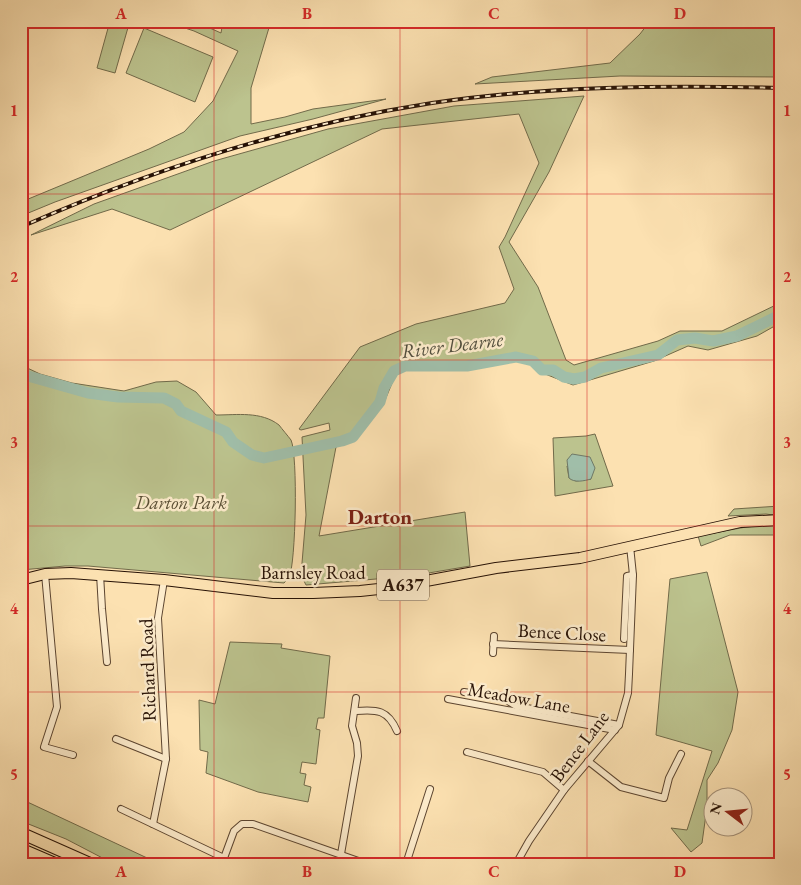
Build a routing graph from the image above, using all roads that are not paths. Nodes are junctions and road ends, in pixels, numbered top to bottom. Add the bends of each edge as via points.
1 (780, 520) edge
2 (630, 546) junction
3 (45, 574) junction
4 (100, 574) junction
5 (633, 575) junction
6 (21, 580) edge
7 (164, 580) junction
8 (624, 639) dead end
9 (630, 650) junction
10 (493, 653) dead end
11 (107, 662) dead end
12 (464, 692) dead end
13 (356, 698) dead end
14 (448, 699) dead end
15 (356, 711) junction
16 (617, 728) junction
17 (397, 731) dead end
18 (116, 739) dead end
19 (466, 752) dead end
20 (681, 754) dead end
21 (74, 755) dead end
22 (479, 755) junction
23 (166, 759) junction
24 (588, 761) junction
25 (477, 763) dead end
26 (430, 789) dead end
27 (564, 790) junction
28 (121, 808) dead end
29 (153, 824) junction
30 (21, 833) edge
31 (21, 849) edge
32 (341, 854) junction
33 (224, 858) junction
34 (56, 864) edge
35 (91, 864) edge
36 (231, 864) edge
37 (367, 864) edge
38 (406, 864) edge
39 (516, 864) edge

1 - 2 highway, Barnsley Road / A637 via 740,522
2 - 5 street, Bence Lane
2 - 7 highway, Barnsley Road / A637 via 580,558 496,568 360,591 273,593
3 - 4 highway, Barnsley Road / A637
3 - 6 highway, Barnsley Road / A637
3 - 21 street via 57,707 44,747
4 - 7 highway, Barnsley Road / A637
4 - 11 street
5 - 8 street, Bence Lane via 627,576
5 - 9 street, Bence Lane
7 - 23 street, Richard Road via 158,618
9 - 10 street, Bence Close via 494,640
9 - 16 street, Bence Lane via 628,694
12 - 16 street, Meadow Lane via 505,699 516,706
13 - 15 street
14 - 16 street, Meadow Lane
15 - 17 street via 368,710 388,716
15 - 32 street via 352,726 358,756
16 - 24 street, Bence Lane
18 - 23 street, Richard Road
19 - 22 street
20 - 24 street via 669,778 664,798 621,787
22 - 25 street
22 - 27 street via 543,772
23 - 29 street, Richard Road
24 - 27 street, Bence Lane
26 - 38 street
27 - 39 street, Bence Lane
28 - 29 street
29 - 33 street
30 - 35 highway
31 - 34 highway
32 - 33 street via 253,824 242,824 234,831
32 - 37 street
33 - 36 street

